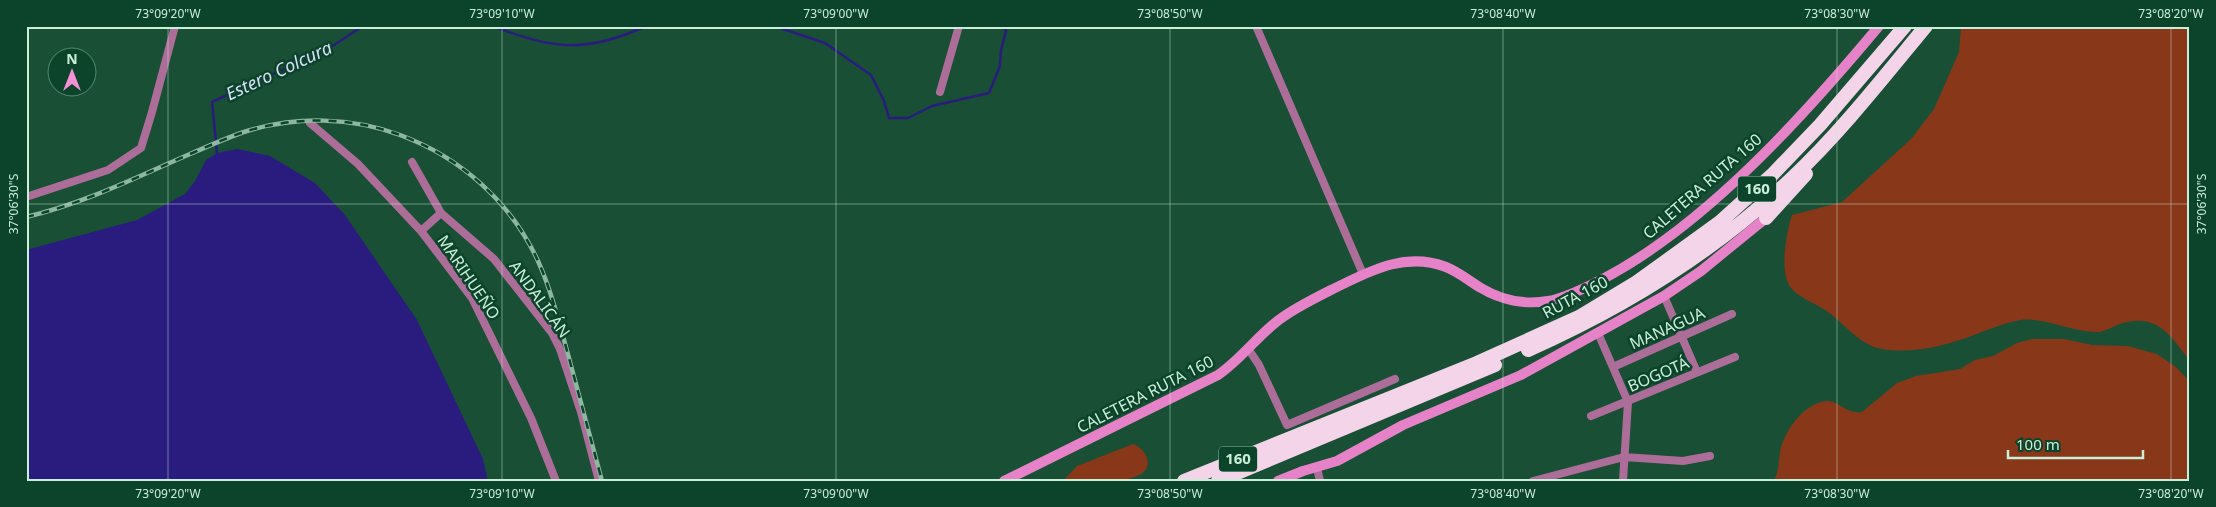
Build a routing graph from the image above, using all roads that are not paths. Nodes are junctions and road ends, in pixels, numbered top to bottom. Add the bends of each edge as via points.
1 (174, 26) edge
2 (959, 26) edge
3 (1256, 26) edge
4 (1879, 26) edge
5 (1905, 26) edge
6 (1926, 26) edge
7 (940, 92) dead end
8 (310, 123) dead end
9 (1828, 140) junction
10 (412, 162) dead end
11 (26, 197) edge
12 (442, 213) junction
13 (1766, 218) joint
14 (421, 231) junction
15 (1363, 274) junction
16 (1664, 296) junction
17 (1732, 314) dead end
18 (1598, 334) junction
19 (1681, 336) junction
20 (1248, 350) junction
21 (1735, 357) dead end
22 (1613, 367) junction
23 (1697, 372) junction
24 (1395, 379) dead end
25 (1628, 402) junction
26 (1591, 416) dead end
27 (1710, 456) dead end
28 (1624, 457) junction
29 (1317, 468) junction
30 (556, 481) edge
31 (599, 481) edge
32 (1004, 481) edge
33 (1184, 481) edge
34 (1218, 481) edge
35 (1278, 481) edge
36 (1320, 481) edge
37 (1533, 481) edge
38 (1623, 481) edge

1 - 11 street via 140,148 108,170
2 - 7 street
3 - 15 street
4 - 15 street, CALETERA RUTA 160 via 1809,107 1728,186 1665,240 1631,264 1595,283 1558,299 1523,302 1491,294 1456,271 1426,262 1393,262
5 - 33 highway, RUTA 160 / 160 via 1820,125 1772,175 1700,238 1637,282 1579,317 1477,363
6 - 9 highway, RUTA 160 / 160
8 - 14 street, MARIHUEÑO via 358,164
9 - 13 highway via 1796,187
9 - 34 highway, RUTA 160 / 160 via 1792,179 1741,222 1665,278 1613,310 1452,384
10 - 12 street, ANDALICÁN
12 - 14 street
12 - 31 street, ANDALICÁN via 494,259 552,333 581,412
13 - 16 street via 1701,271
14 - 30 street, MARIHUEÑO via 472,298 489,329 531,418
15 - 20 street, CALETERA RUTA 160 via 1289,313
16 - 18 street
16 - 19 street
17 - 19 street, MANAGUA
18 - 22 street
18 - 29 street via 1521,375 1403,425 1359,451
19 - 22 street, MANAGUA
19 - 23 street
20 - 24 street via 1259,365 1287,425
20 - 32 street, CALETERA RUTA 160 via 1229,368 1207,381
21 - 23 street, BOGOTÁ
22 - 25 street
23 - 25 street, BOGOTÁ
25 - 26 street, BOGOTÁ
25 - 28 street
27 - 28 street via 1683,461
28 - 37 street
28 - 38 street
29 - 35 street
29 - 36 street

